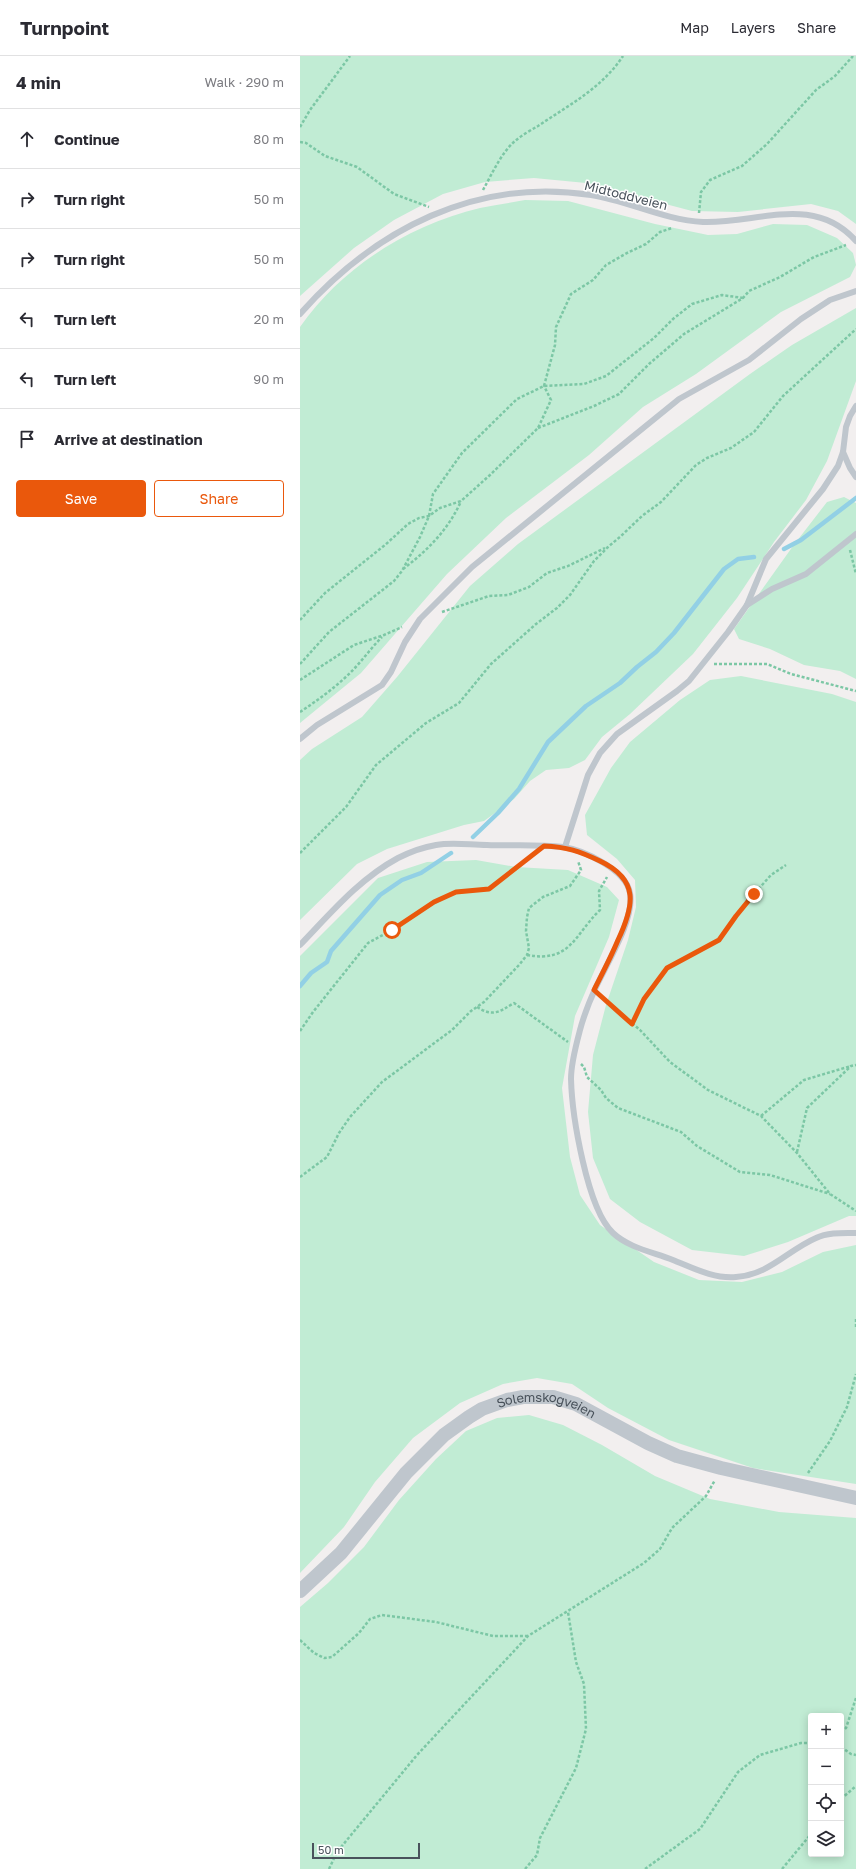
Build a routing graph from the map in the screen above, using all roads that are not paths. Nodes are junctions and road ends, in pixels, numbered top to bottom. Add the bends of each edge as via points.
1 (856, 241) edge
2 (856, 291) edge
3 (300, 314) edge
4 (856, 406) edge
5 (843, 452) junction
6 (856, 477) edge
7 (856, 534) edge
8 (747, 605) junction
9 (300, 740) edge
10 (565, 847) junction
11 (300, 945) edge
12 (856, 1232) edge
13 (856, 1498) edge
14 (300, 1591) edge

1 - 3 lane, Midtoddveien via 833,222 798,213 734,221 698,221 659,214 592,195 529,192 478,199 414,223 361,257 333,280
2 - 9 lane via 830,300 749,360 679,399 472,567 420,619 382,684 317,725
4 - 5 lane via 846,426
5 - 6 lane
5 - 8 lane via 838,466 823,489 766,559
7 - 8 lane via 806,574 772,589
8 - 10 lane via 704,663 677,691 617,734 600,753 588,775
10 - 11 lane via 450,843 427,847 400,857 377,871 356,888
10 - 12 lane via 612,868 623,878 630,893 627,921 594,990 580,1029 571,1077 573,1106 586,1175 599,1214 610,1229 628,1244 702,1272 733,1278 764,1271 819,1236
13 - 14 street, Solemskogveien via 677,1456 576,1404 536,1396 507,1400 469,1417 430,1448 406,1473 349,1544

